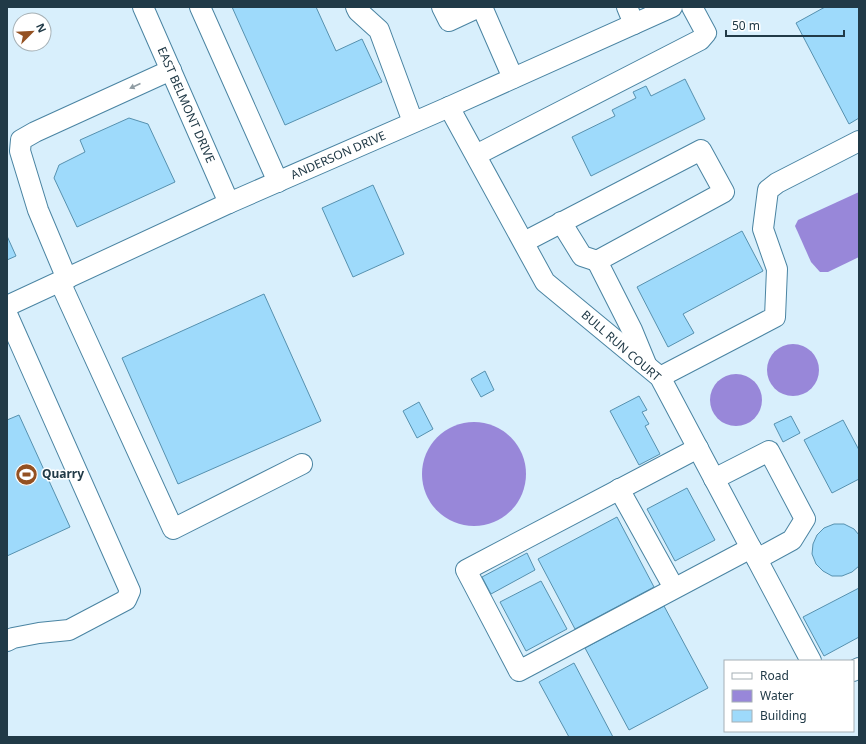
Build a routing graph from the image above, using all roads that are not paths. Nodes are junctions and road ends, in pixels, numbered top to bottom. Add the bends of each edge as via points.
1 (143, 7) edge
2 (200, 7) edge
3 (356, 7) edge
4 (442, 7) edge
5 (479, 7) edge
6 (482, 7) edge
7 (672, 7) edge
8 (692, 7) edge
9 (631, 15) edge
10 (171, 70) junction
11 (513, 78) junction
12 (450, 107) junction
13 (413, 122) junction
14 (859, 141) edge
15 (476, 155) junction
16 (278, 182) junction
17 (229, 203) junction
18 (561, 222) junction
19 (524, 242) junction
20 (597, 261) junction
21 (64, 280) junction
22 (7, 306) edge
23 (7, 314) edge
24 (653, 371) junction
25 (698, 448) junction
26 (302, 464) dead end
27 (714, 479) junction
28 (619, 489) junction
29 (754, 553) junction
30 (674, 588) junction
31 (7, 641) edge
32 (810, 660) edge

1 - 10 street, EAST BELMONT DRIVE
2 - 16 street
3 - 13 street via 379,30
4 - 5 street via 449,21
6 - 11 street
7 - 9 street, ANDERSON DRIVE
8 - 15 street via 706,33 700,40
9 - 11 street, ANDERSON DRIVE
10 - 17 street, EAST BELMONT DRIVE
10 -> 21 street via 21,140 20,151 38,210
11 - 12 street, ANDERSON DRIVE
12 - 13 street, ANDERSON DRIVE
12 - 15 street, BULL RUN COURT
13 - 16 street, ANDERSON DRIVE
14 - 24 street via 768,190 763,230 777,270 775,317
15 - 19 street, BULL RUN COURT
16 - 17 street, ANDERSON DRIVE
17 - 21 street, ANDERSON DRIVE
18 - 19 street
18 - 20 street via 582,256
18 - 20 street via 701,150 724,192
19 - 24 street, BULL RUN COURT via 545,282
20 - 24 street
21 - 22 street, ANDERSON DRIVE
21 - 26 street via 173,529
23 - 31 street via 130,592 126,600 69,630 39,633
24 - 25 street, BULL RUN COURT
25 - 27 street, BULL RUN COURT
25 - 28 street
27 - 29 street, BULL RUN COURT
27 - 29 street via 769,451 805,519 792,540
28 - 30 street
28 - 30 street via 466,570 519,671
29 - 30 street
29 - 32 street, BULL RUN COURT

